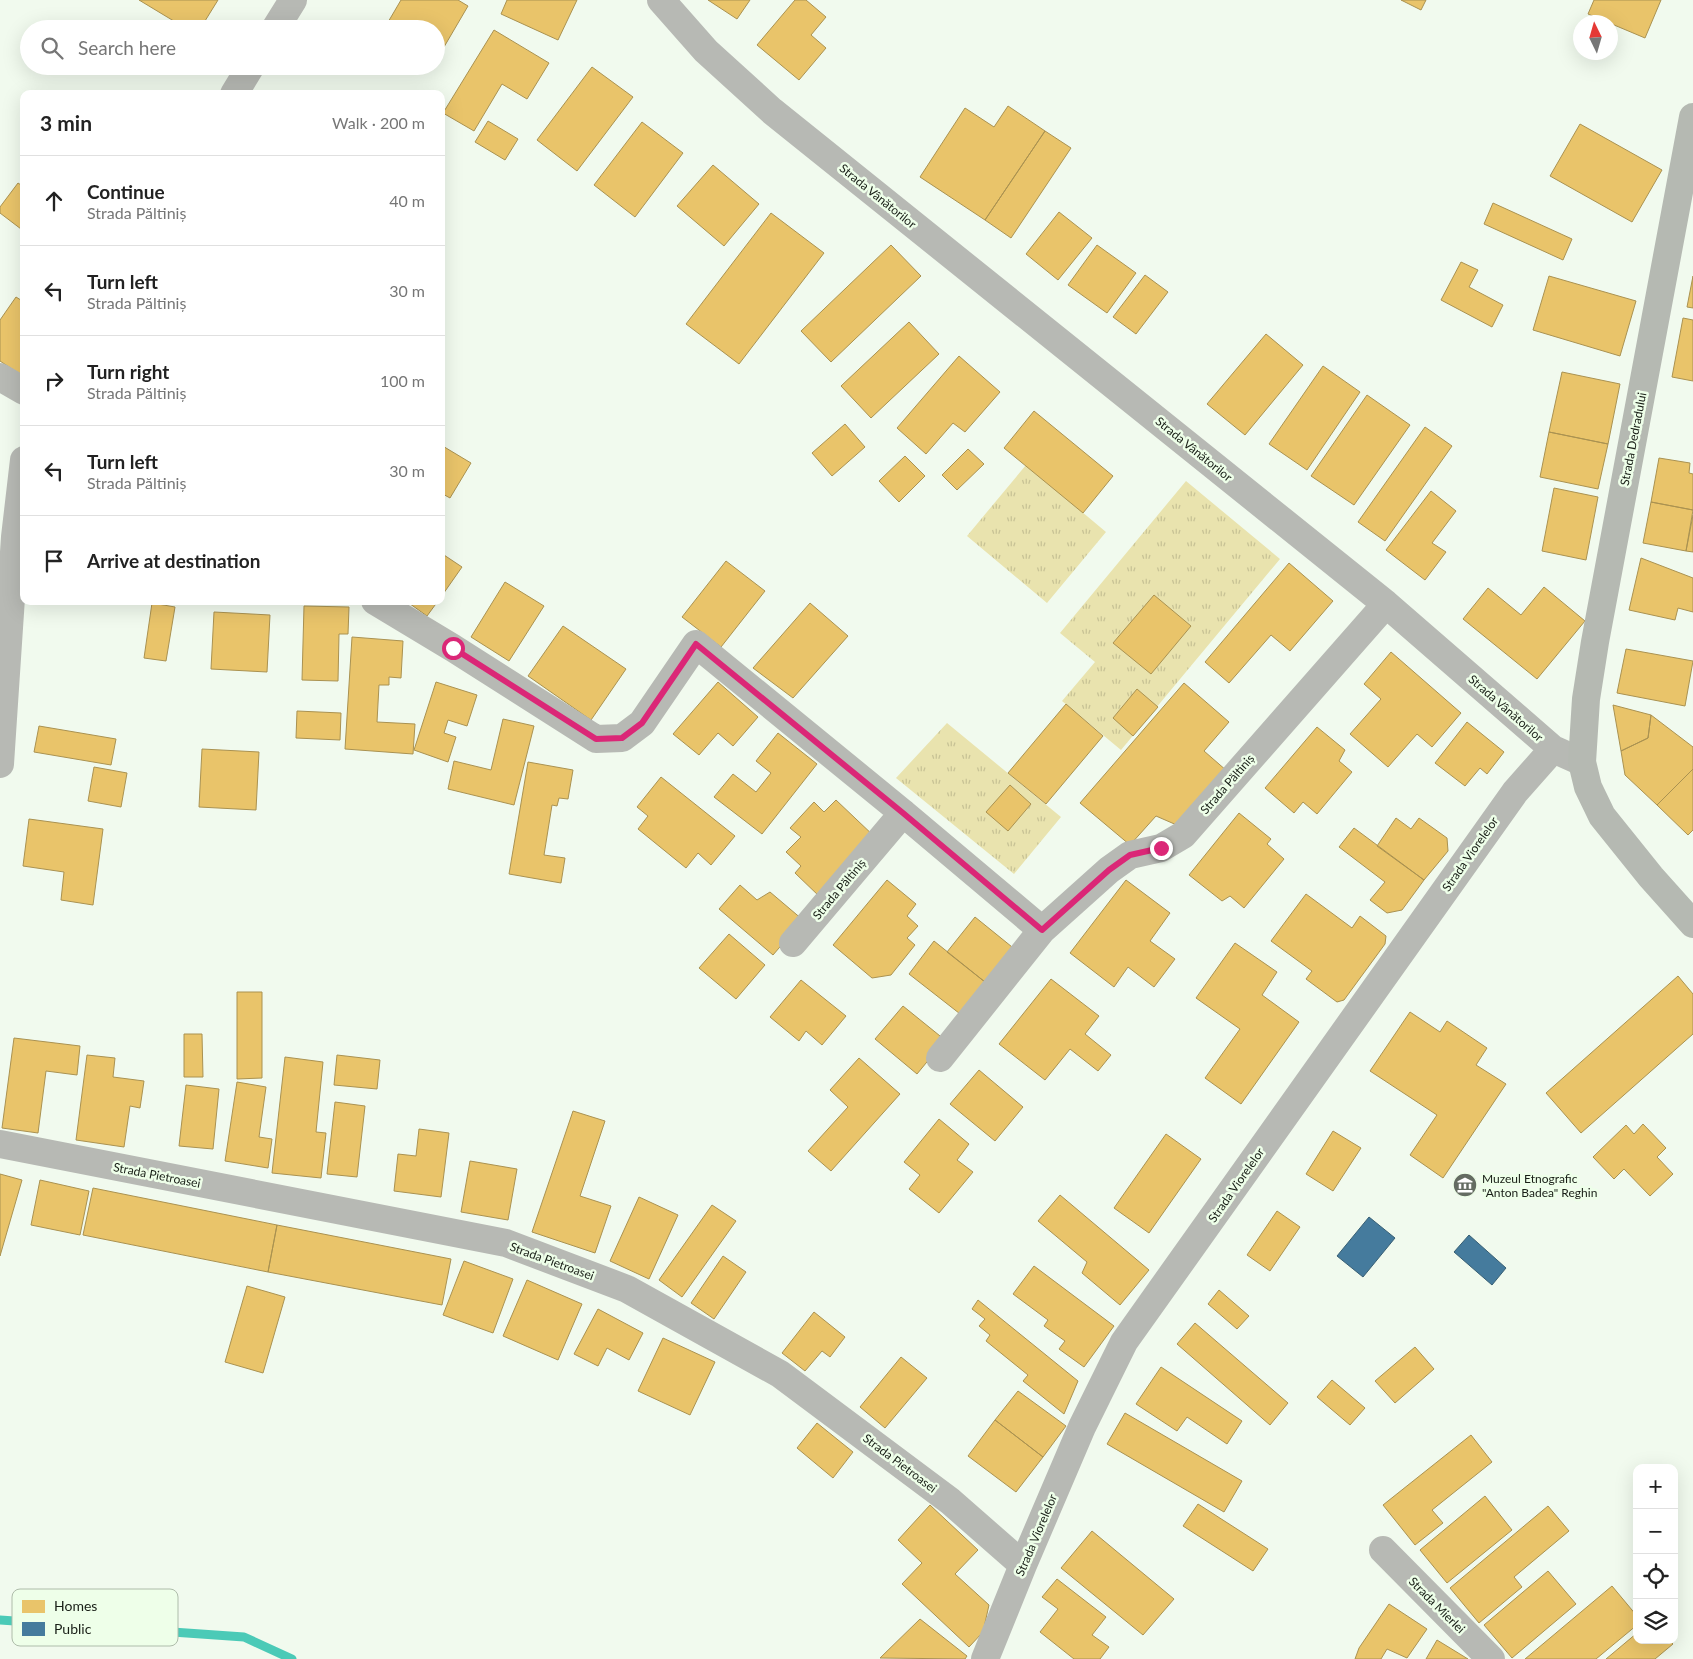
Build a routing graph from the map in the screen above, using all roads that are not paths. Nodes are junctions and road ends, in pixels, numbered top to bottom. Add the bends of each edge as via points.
1 (293, 0) edge
2 (661, 0) edge
3 (281, 20) edge
4 (246, 75) edge
5 (236, 90) edge
6 (1693, 117) edge
7 (0, 377) edge
8 (20, 389) edge
9 (20, 494) edge
10 (1386, 604) junction
11 (382, 605) edge
12 (1553, 749) junction
13 (1582, 762) junction
14 (0, 764) edge
15 (903, 813) junction
16 (1693, 924) edge
17 (1042, 930) junction
18 (793, 943) dead end
19 (940, 1058) dead end
20 (0, 1144) edge
21 (1383, 1550) dead end
22 (1023, 1565) junction
23 (985, 1659) edge
24 (1491, 1659) edge

1 - 3 street
2 - 10 street, Strada Vânătorilor via 706,51 772,111
4 - 5 street
6 - 13 main road, Strada Dedradului via 1595,642 1586,699
7 - 8 street
9 - 14 street
10 - 12 street, Strada Vânătorilor
10 - 17 street, Strada Păltiniș via 1183,835 1161,848 1130,855
11 - 15 street via 596,739 622,738 642,723 696,644
12 - 13 street, Strada Vânătorilor
12 - 22 street, Strada Viorelelor via 1514,792 1124,1342 1082,1427
13 - 16 main road via 1588,787 1602,816
15 - 17 street
15 - 18 street, Strada Păltiniș
17 - 19 street, Strada Păltiniș
20 - 22 street, Strada Pietroasei via 506,1244 628,1289 780,1374 950,1501
21 - 24 street, Strada Mierlei
22 - 23 street, Strada Viorelelor

